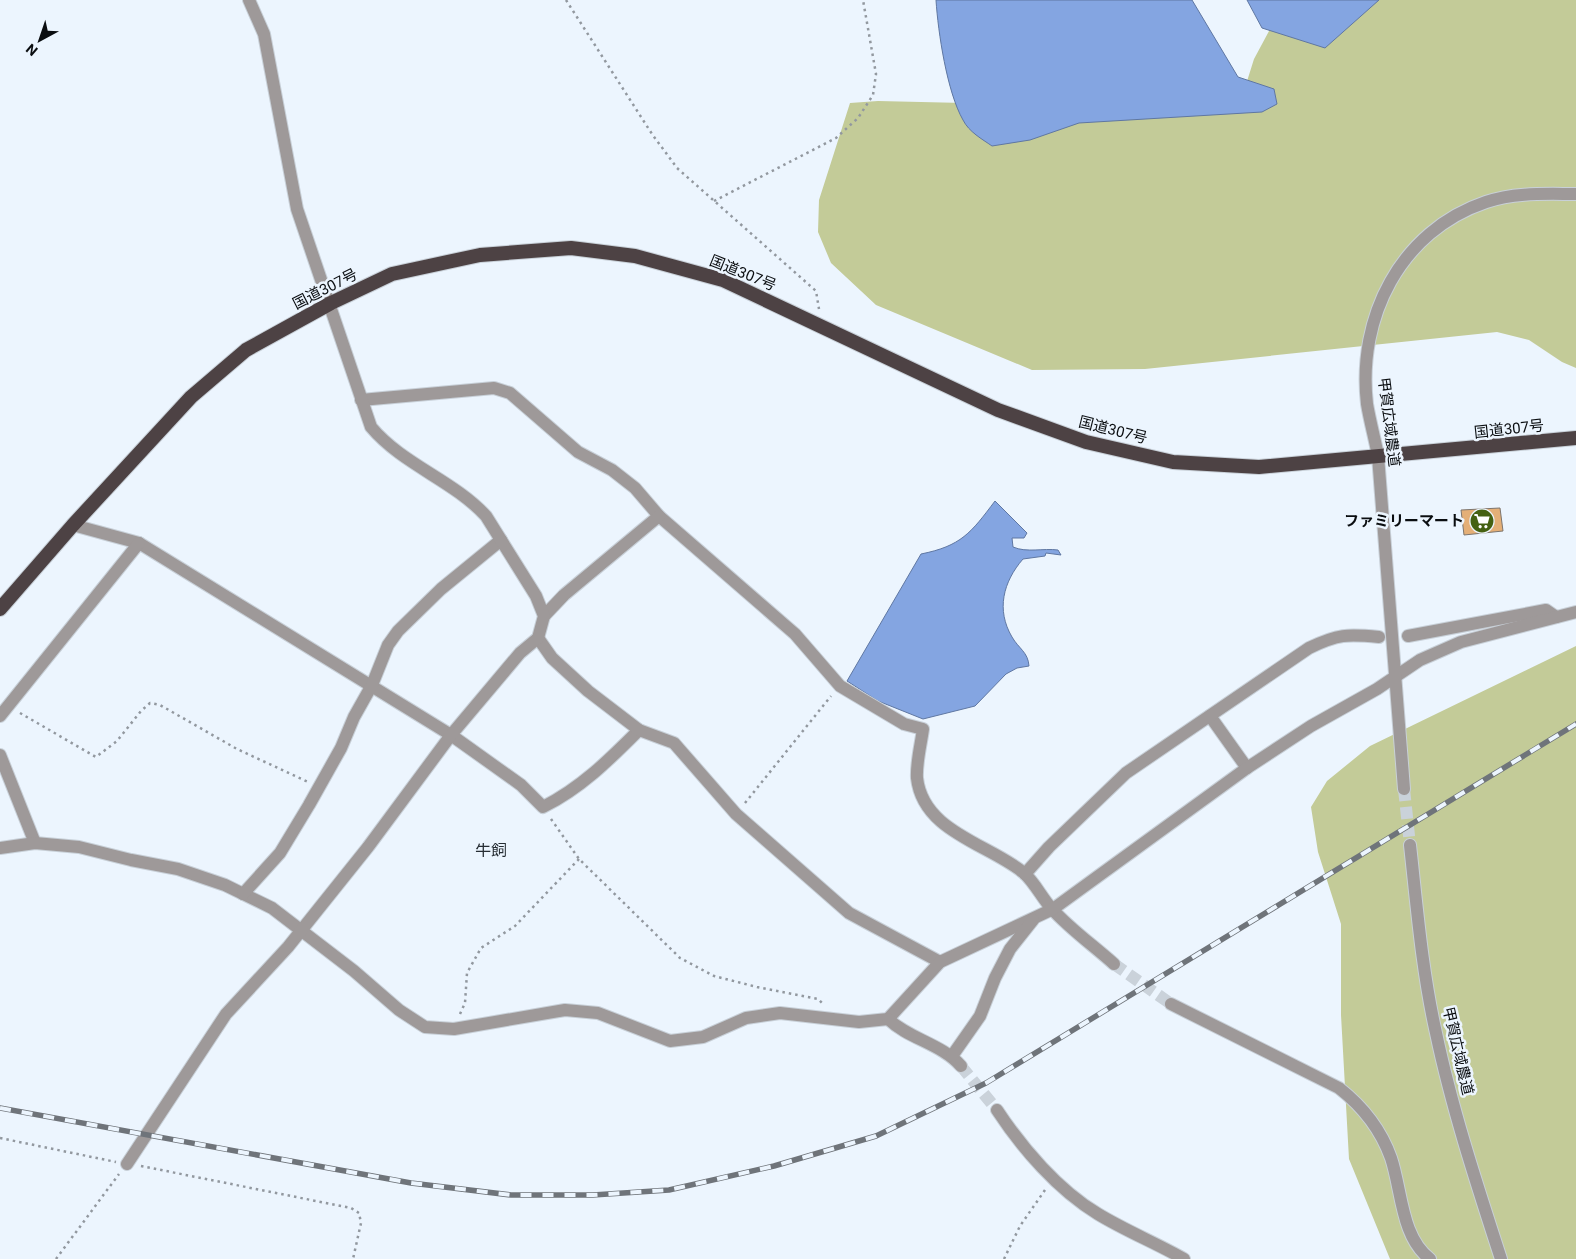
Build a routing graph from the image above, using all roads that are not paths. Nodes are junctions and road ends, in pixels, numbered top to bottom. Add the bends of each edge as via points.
1 (249, 0) edge
2 (1576, 194) edge
3 (331, 303) junction
4 (361, 400) junction
5 (1576, 438) edge
6 (1378, 456) junction
7 (659, 516) junction
8 (73, 525) junction
9 (501, 540) junction
10 (139, 543) junction
11 (0, 609) edge
12 (1576, 612) edge
13 (544, 616) junction
14 (1556, 617) junction
15 (1408, 636) dead end
16 (1379, 637) dead end
17 (538, 638) junction
18 (1395, 677) junction
19 (372, 685) junction
20 (4, 711) edge
21 (1210, 716) junction
22 (639, 730) junction
23 (451, 735) junction
24 (0, 754) edge
25 (1248, 768) junction
26 (1404, 789) tunnel mouth
27 (35, 843) junction
28 (1410, 845) tunnel mouth
29 (0, 848) edge
30 (1025, 874) junction
31 (243, 894) junction
32 (1052, 909) junction
33 (1034, 918) junction
34 (301, 929) junction
35 (940, 962) junction
36 (1114, 964) tunnel mouth
37 (1171, 1004) tunnel mouth
38 (888, 1019) junction
39 (997, 1110) tunnel mouth
40 (127, 1164) road end
41 (1184, 1259) edge
42 (1430, 1259) edge
43 (1501, 1259) edge

1 - 3 street via 264,34 296,209
2 - 6 street, 甲賀広域農道 via 1524,194 1486,202 1440,225 1404,259 1384,292 1375,315 1367,360 1368,404
3 - 4 street
3 - 6 highway, 国道307号 via 392,274 480,255 571,248 636,256 723,280 998,410 1086,442 1173,462 1259,467
3 - 8 highway, 国道307号 via 246,350 198,391
4 - 7 street via 494,388 510,393 578,452 612,470 635,488
4 - 9 street via 371,427 380,438 475,504
5 - 6 highway, 国道307号
6 - 18 street, 甲賀広域農道
7 - 13 street via 564,595
7 - 30 street via 795,634 840,686 904,724 923,729 917,778 923,798 933,814 957,833
8 - 10 street
8 - 11 highway, 国道307号
9 - 13 street via 536,596
9 - 19 street via 441,589 398,631 388,645
10 - 19 street
10 - 20 street
12 - 14 street
13 - 17 street
14 - 15 street via 1546,610
14 - 18 street via 1461,642 1420,660
16 - 21 street via 1349,634 1331,637 1309,648
17 - 22 street via 552,658 588,691
17 - 23 street via 520,653
18 - 25 street
18 - 26 street, 甲賀広域農道
19 - 23 street
19 - 31 street via 341,748 280,853
21 - 25 street
21 - 30 street via 1126,773
22 - 23 street via 593,775 543,807 521,785
22 - 35 street via 674,743 736,814 849,913
23 - 34 street
24 - 27 street
25 - 32 street
27 - 29 street
27 - 31 street via 79,847 178,869
28 - 43 street, 甲賀広域農道 via 1421,948 1436,1033 1456,1112
30 - 32 street
31 - 34 street via 272,908
32 - 33 street
32 - 36 street
33 - 35 street
33 - 38 street via 1010,949 957,1061 900,1030
34 - 38 street via 399,1010 425,1027 454,1029 565,1010 598,1013 670,1040 702,1037 746,1018 780,1013 859,1022
34 - 40 street via 226,1014
35 - 38 street
37 - 42 street via 1340,1088 1359,1104 1391,1157 1412,1238 1419,1251
39 - 41 street via 1017,1141 1052,1178 1097,1214

